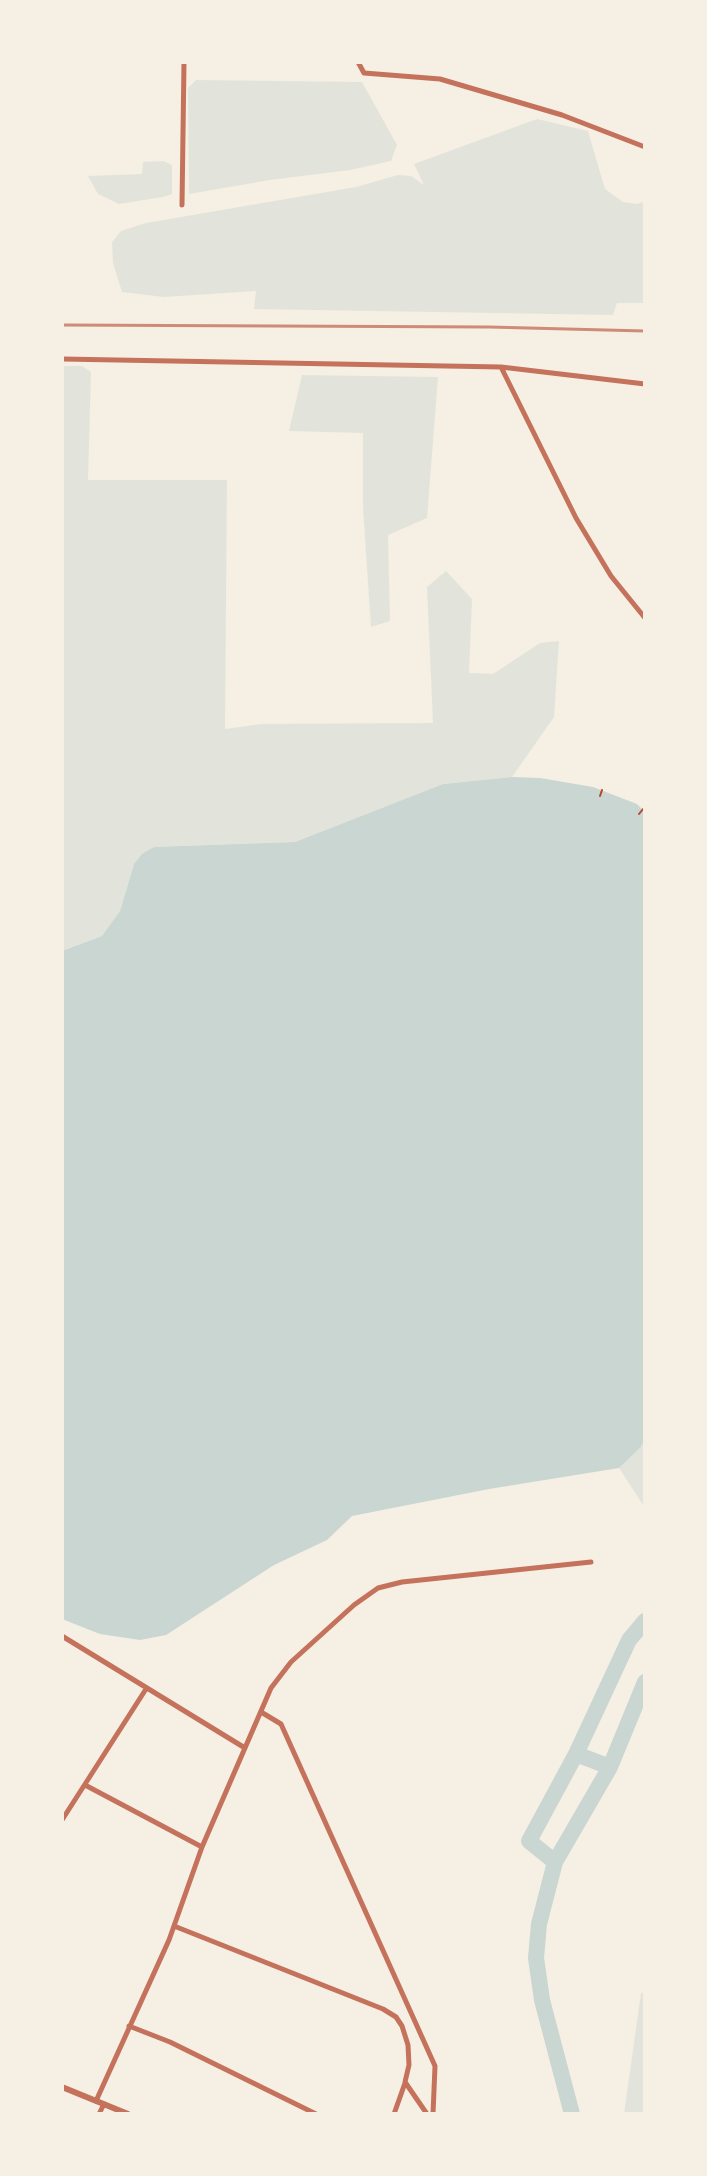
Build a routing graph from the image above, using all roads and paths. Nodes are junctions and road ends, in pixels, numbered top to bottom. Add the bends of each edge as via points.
1 (184, 62) edge
2 (358, 62) edge
3 (645, 147) edge
4 (182, 205) dead end
5 (62, 359) edge
6 (501, 367) junction
7 (645, 384) edge
8 (645, 618) edge
9 (602, 790) dead end
10 (600, 796) dead end
11 (643, 809) edge
12 (639, 814) dead end
13 (591, 1562) dead end
14 (63, 1637) edge
15 (146, 1689) junction
16 (261, 1712) junction
17 (245, 1748) junction
18 (85, 1785) junction
19 (62, 1820) edge
20 (202, 1847) junction
21 (174, 1926) junction
22 (129, 2026) junction
23 (405, 2082) junction
24 (62, 2087) edge
25 (100, 2102) junction
26 (99, 2114) edge
27 (128, 2114) edge
28 (316, 2114) edge
29 (394, 2114) edge
30 (430, 2114) edge

1 - 4 street
2 - 3 street via 364,73 440,79 562,115
5 - 6 street
6 - 7 street
6 - 8 street via 576,518 611,576
9 - 10 path
11 - 12 path
13 - 16 street via 378,1588 291,1662
14 - 15 street
15 - 17 street
15 - 18 street
16 - 17 street
16 - 30 street via 281,1724 435,2066
17 - 20 street
18 - 19 street
18 - 20 street
20 - 21 street
21 - 22 street
21 - 23 street via 396,2017 408,2045
22 - 25 street
22 - 28 street
23 - 29 street
23 - 30 street
24 - 25 street
25 - 26 street
25 - 27 street

